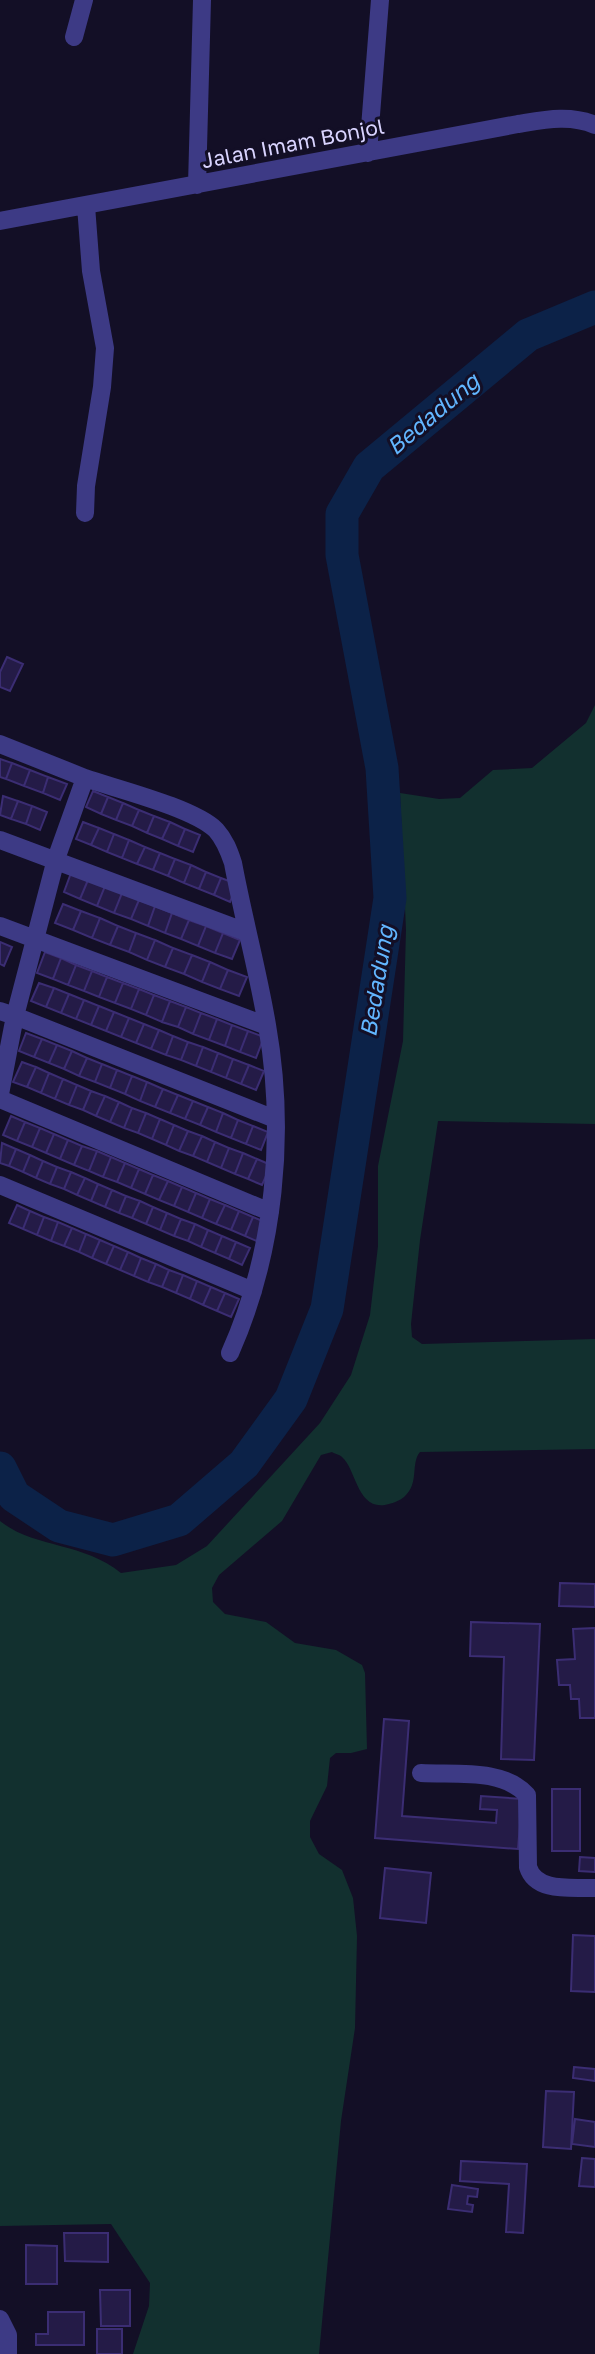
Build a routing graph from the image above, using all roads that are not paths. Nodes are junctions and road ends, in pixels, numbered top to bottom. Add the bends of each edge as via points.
1 (84, 0) edge
2 (202, 0) edge
3 (380, 0) edge
4 (74, 37) dead end
5 (595, 125) edge
6 (368, 153) junction
7 (197, 186) junction
8 (86, 206) junction
9 (0, 221) edge
10 (85, 513) dead end
11 (0, 744) edge
12 (85, 778) junction
13 (0, 840) edge
14 (56, 859) junction
15 (0, 926) edge
16 (246, 932) junction
17 (34, 937) junction
18 (8, 1014) edge
19 (267, 1026) junction
20 (0, 1096) edge
21 (275, 1119) junction
22 (0, 1185) edge
23 (270, 1212) junction
24 (253, 1291) junction
25 (230, 1353) dead end
26 (421, 1773) dead end
27 (595, 1888) edge
28 (0, 2319) edge
29 (8, 2354) edge

1 - 4 street
2 - 7 street
3 - 6 street
5 - 6 street, Jalan Imam Bonjol via 554,118
6 - 7 street, Jalan Imam Bonjol
7 - 8 street, Jalan Imam Bonjol
8 - 9 street, Jalan Imam Bonjol
8 - 10 street via 91,271 105,348
11 - 12 street
12 - 14 street
12 - 16 street via 198,818 215,829 233,863
13 - 14 street
14 - 16 street
14 - 17 street
15 - 17 street
16 - 19 street
17 - 18 street
17 - 19 street
18 - 20 street
18 - 21 street
19 - 21 street
20 - 23 street
21 - 23 street
22 - 24 street
23 - 24 street
24 - 25 street
26 - 27 street via 497,1777 519,1786 527,1795 531,1877 540,1884
28 - 29 street via 8,2335

